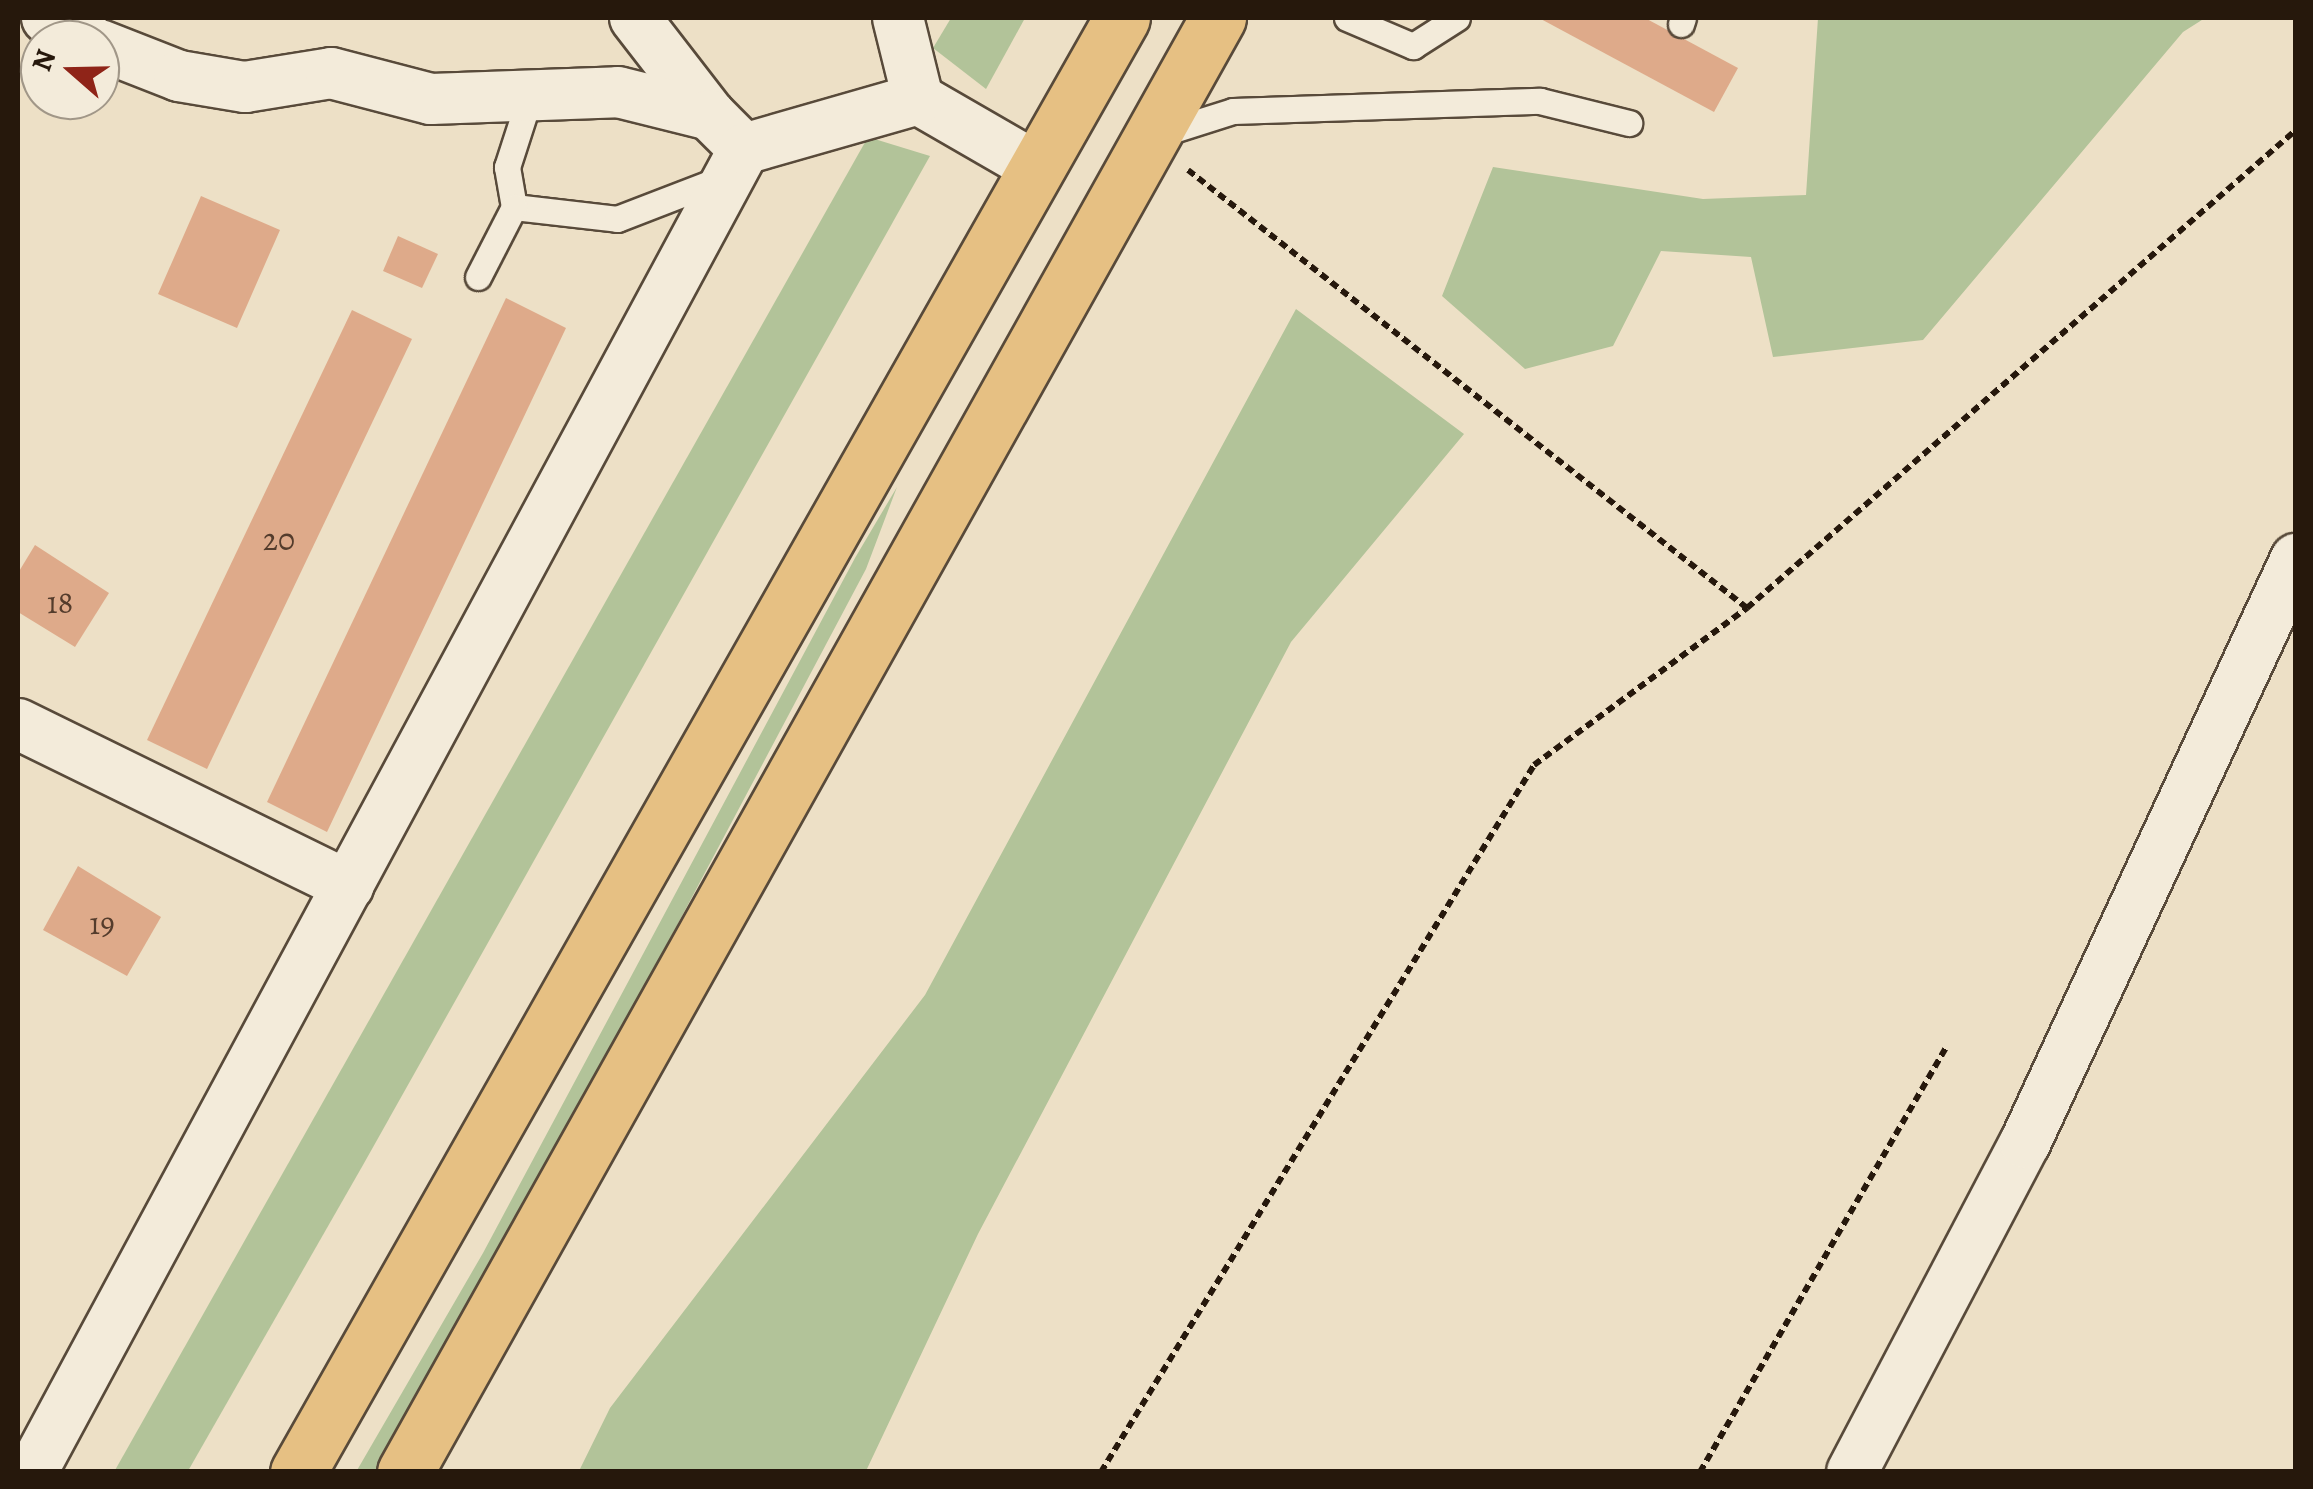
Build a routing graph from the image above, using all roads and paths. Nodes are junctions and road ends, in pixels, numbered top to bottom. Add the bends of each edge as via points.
1 (636, 18) edge
2 (898, 18) edge
3 (1122, 18) edge
4 (1218, 18) edge
5 (1347, 18) edge
6 (1457, 18) edge
7 (120, 54) edge
8 (530, 96) junction
9 (918, 99) junction
10 (1629, 124) dead end
11 (2296, 130) edge
12 (1148, 138) junction
13 (728, 147) junction
14 (1040, 168) junction
15 (514, 208) junction
16 (478, 277) dead end
17 (2296, 559) edge
18 (1746, 608) junction
19 (18, 724) edge
20 (348, 886) junction
21 (1947, 1046) dead end
22 (32, 1472) edge
23 (298, 1472) edge
24 (405, 1472) edge
25 (1101, 1472) edge
26 (1700, 1472) edge
27 (1852, 1472) edge

1 - 13 street
2 - 9 street
3 - 14 highway
4 - 12 highway
5 - 6 lane via 1413,46
7 - 8 street via 179,76 245,87 331,73 431,99
8 - 13 street via 618,92
8 - 15 lane via 507,166
9 - 13 street
9 - 14 street
10 - 12 lane via 1540,101 1233,111
11 - 18 path
12 - 18 path
12 - 24 highway
13 - 15 lane via 616,219
13 - 20 street
14 - 23 highway
15 - 16 lane
17 - 27 street via 2024,1142
18 - 25 path via 1534,766
19 - 20 street
20 - 22 street
21 - 26 path

